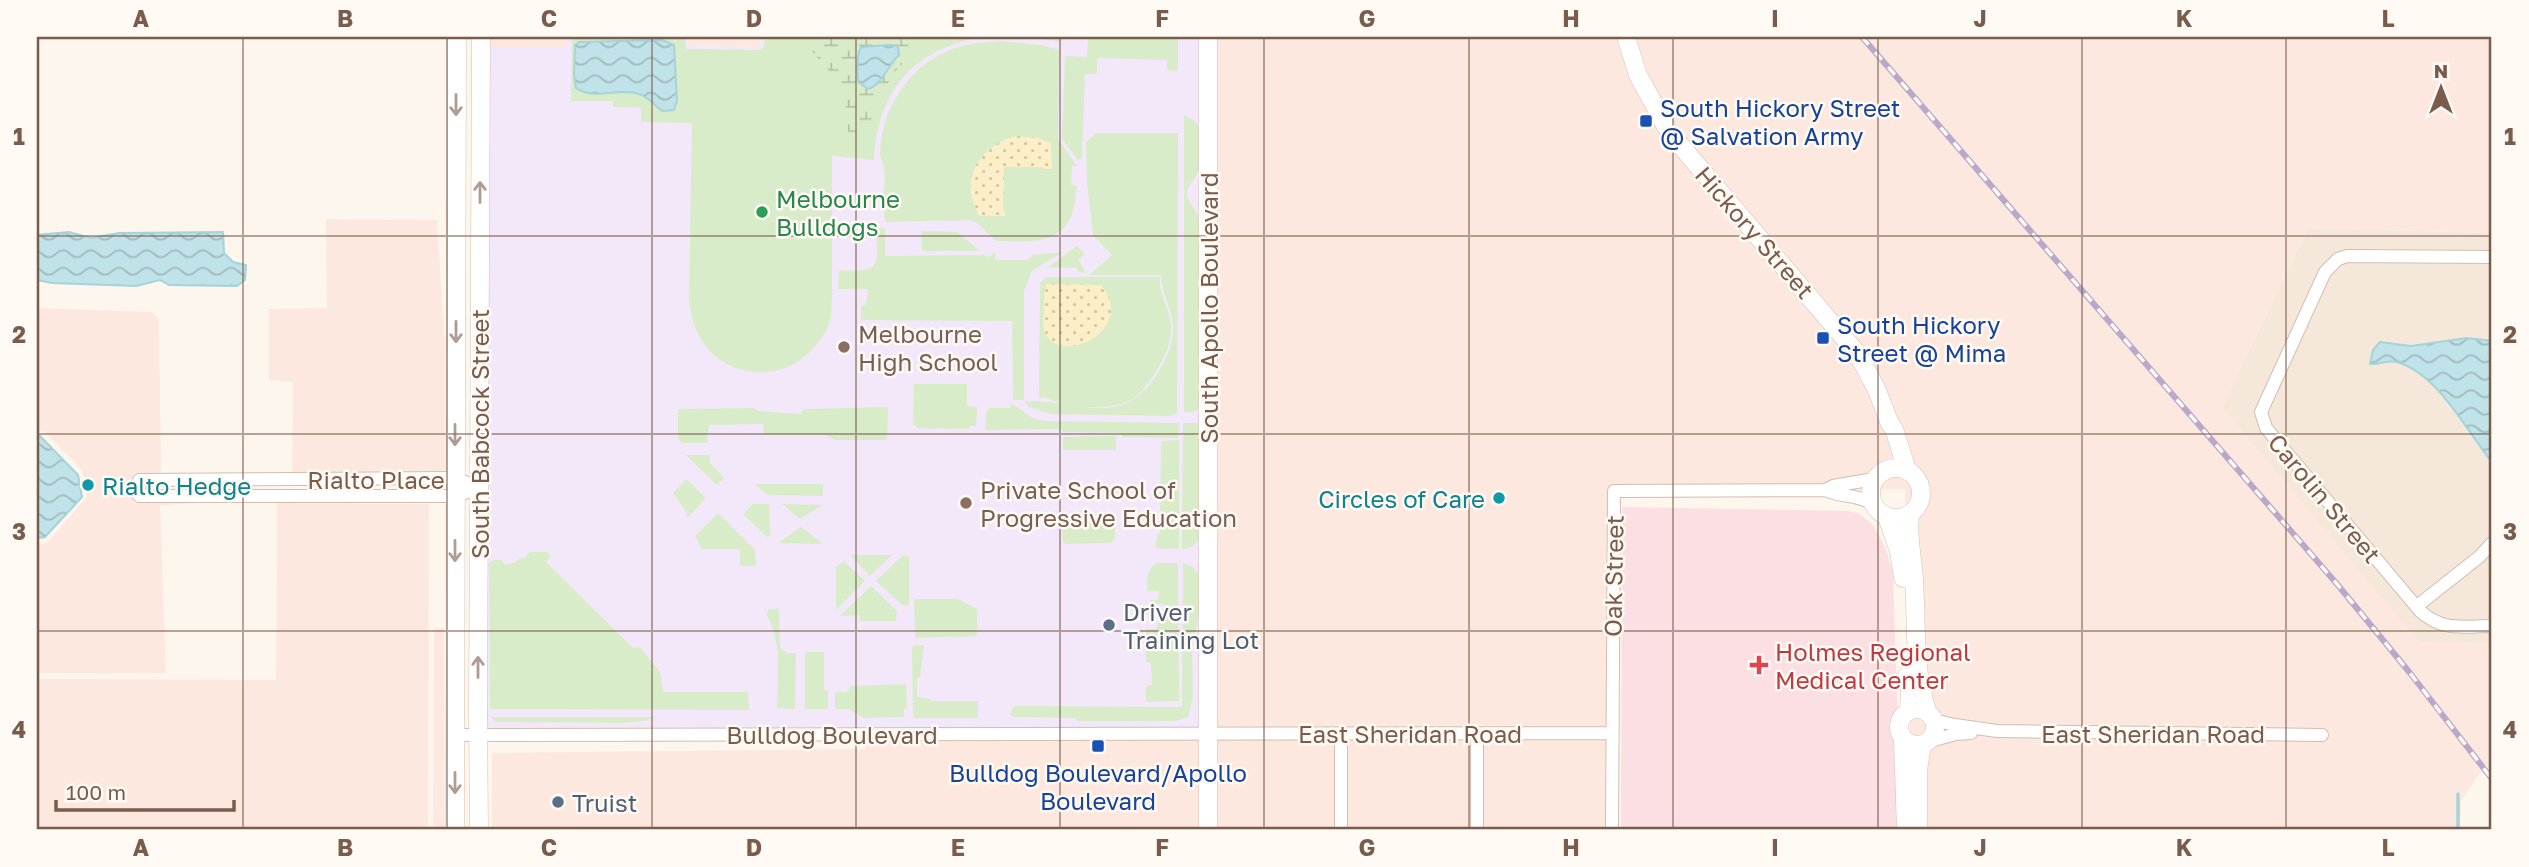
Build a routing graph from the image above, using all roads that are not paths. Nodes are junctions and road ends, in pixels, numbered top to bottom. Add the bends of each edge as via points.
1 (457, 37) edge
2 (481, 37) edge
3 (1208, 37) edge
4 (1626, 37) edge
5 (2492, 257) edge
6 (1890, 424) junction
7 (1907, 470) junction
8 (1878, 475) junction
9 (401, 478) junction
10 (455, 478) junction
11 (299, 479) junction
12 (480, 488) junction
13 (1825, 490) junction
14 (299, 496) junction
15 (401, 496) junction
16 (455, 496) junction
17 (1873, 504) junction
18 (1910, 515) junction
19 (1887, 517) junction
20 (2492, 543) edge
21 (2417, 606) junction
22 (2492, 626) edge
23 (1923, 714) junction
24 (1985, 730) junction
25 (1208, 732) junction
26 (1341, 733) junction
27 (1477, 733) junction
28 (1612, 733) junction
29 (2322, 734) dead end
30 (456, 735) junction
31 (479, 736) junction
32 (1903, 740) junction
33 (1926, 743) junction
34 (455, 830) edge
35 (479, 830) edge
36 (1208, 830) edge
37 (1341, 830) edge
38 (1477, 830) edge
39 (1612, 830) edge
40 (1906, 830) edge
41 (1919, 830) edge

1 -> 10 street, South Babcock Street
12 -> 2 street, South Babcock Street
3 - 25 street, South Apollo Boulevard
4 - 6 street, Hickory Street via 1638,75 1669,132 1855,351
5 - 21 street, Carolin Street via 2338,259 2325,272 2261,412 2266,428
6 - 7 street, Hickory Street
6 - 8 street, Hickory Street via 1889,451
7 - 8 street via 1896,468
7 - 18 street via 1922,492
8 - 13 street, Oak Street
8 - 17 street via 1871,493
9 - 10 street, Rialto Place
9 - 11 street, Rialto Place
9 - 15 street
10 - 12 street, Rialto Place
10 - 16 street, South Babcock Street
11 - 14 street
11 - 14 street, Rialto Place via 139,480 139,496
12 - 16 street, Rialto Place
31 -> 12 street, South Babcock Street
13 - 17 street, Oak Street
13 - 28 street, Oak Street via 1614,491
14 - 15 street, Rialto Place
15 - 16 street, Rialto Place
16 -> 30 street, South Babcock Street
17 - 19 street
18 - 19 street
18 - 23 street
19 - 23 street via 1902,567 1910,690
20 - 21 street
21 - 22 street, Carolin Street via 2445,626
23 - 24 street, East Sheridan Road
23 - 32 street via 1902,715
23 - 33 street via 1934,731
24 - 29 street, East Sheridan Road
24 - 33 street, East Sheridan Road
25 - 26 street, East Sheridan Road
25 - 31 street, Bulldog Boulevard
25 - 36 street, South Apollo Boulevard
26 - 27 street, East Sheridan Road
26 - 37 street
27 - 28 street, East Sheridan Road
27 - 38 street
28 - 39 street, Oak Street
30 - 31 street, Bulldog Boulevard
30 -> 34 street, South Babcock Street
31 - 35 street, South Babcock Street
32 - 33 street
32 - 40 street
33 - 41 street via 1918,770

